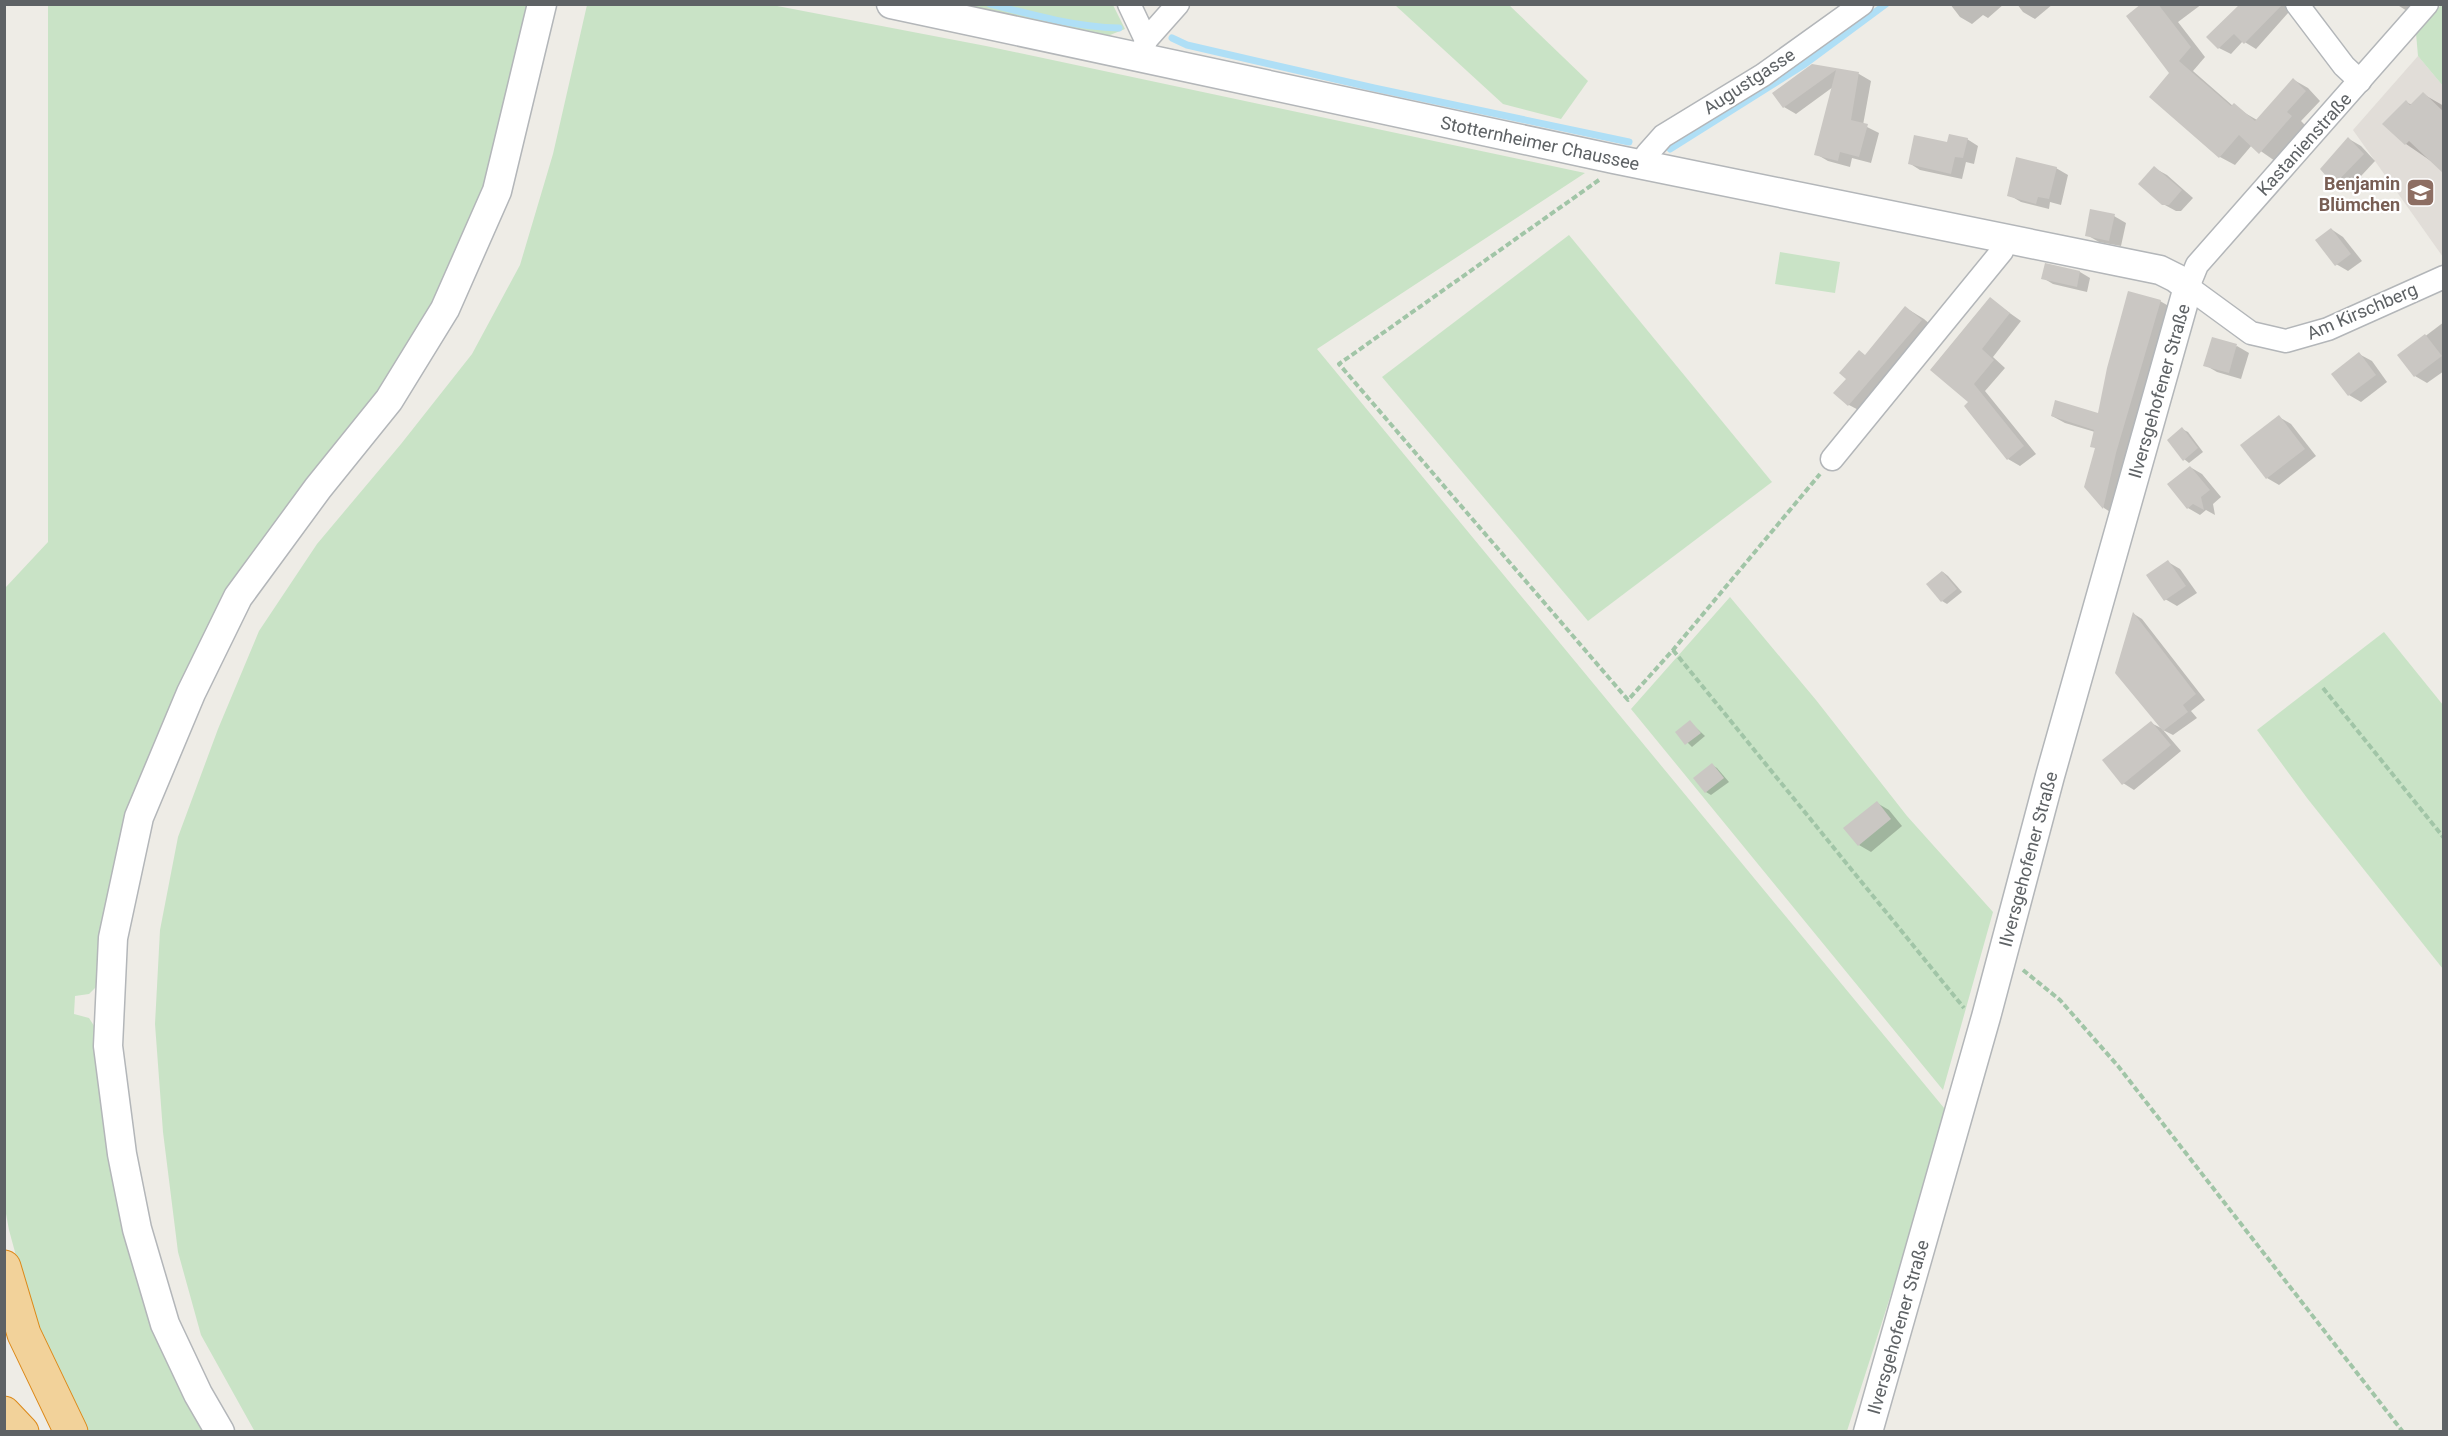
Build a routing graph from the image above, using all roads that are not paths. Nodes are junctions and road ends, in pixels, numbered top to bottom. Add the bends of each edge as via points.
1 (542, 4) edge
2 (891, 4) edge
3 (1129, 4) edge
4 (1178, 4) edge
5 (1862, 4) edge
6 (2297, 4) edge
7 (2427, 4) edge
8 (1143, 49) junction
9 (2360, 81) junction
10 (1644, 165) junction
11 (2005, 239) junction
12 (2444, 277) edge
13 (2188, 287) junction
14 (1832, 459) road end
15 (4, 1267) edge
16 (4, 1413) edge
17 (22, 1431) edge
18 (71, 1431) edge
19 (220, 1431) edge
20 (1868, 1431) edge

1 - 19 street via 497,191 445,309 389,400 238,597 191,693 139,817 113,938 108,1046 120,1143 137,1229 165,1324
2 - 8 street, Stotternheimer Chaussee via 1076,44
3 - 8 street
4 - 8 street
5 - 10 street, Augustgasse via 1763,75 1663,136 1647,154
6 - 9 street
7 - 9 street, Kastanienstraße
8 - 10 street, Stotternheimer Chaussee
9 - 13 street, Kastanienstraße via 2197,265
10 - 11 street, Stotternheimer Chaussee
11 - 13 street, Stotternheimer Chaussee via 2160,270
11 - 14 street via 2002,251
12 - 13 street, Am Kirschberg via 2328,329 2286,341 2251,333
13 - 20 street, Ilversgehofener Straße
15 - 18 highway via 24,1334
16 - 17 highway

